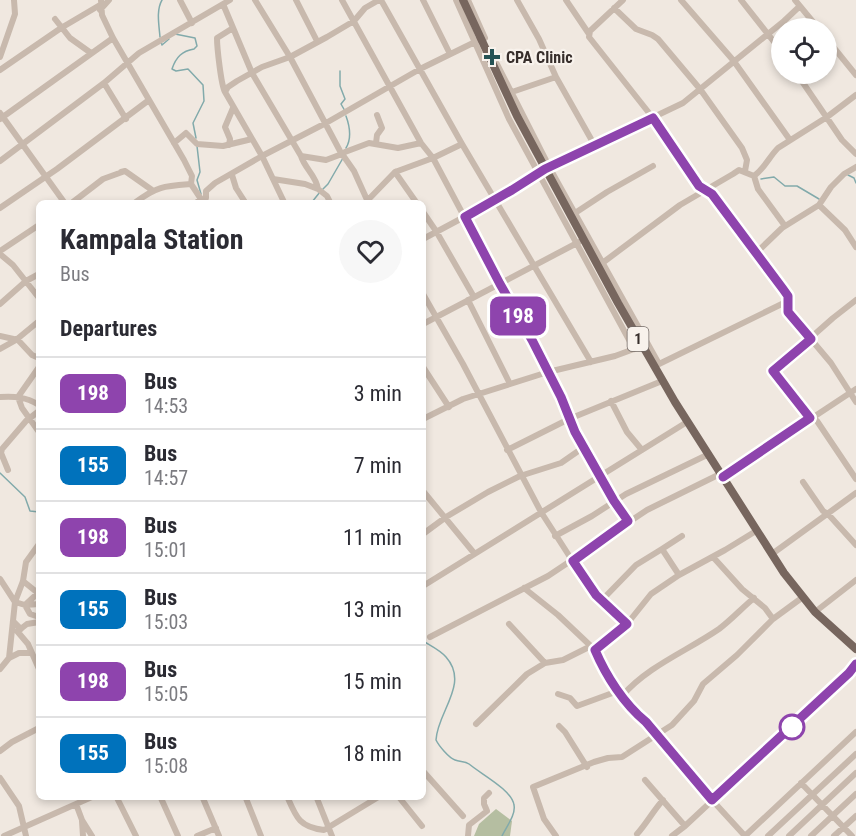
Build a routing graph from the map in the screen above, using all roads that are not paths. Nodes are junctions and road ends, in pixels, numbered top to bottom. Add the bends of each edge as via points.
1 (14, 0) edge
2 (109, 0) edge
3 (180, 0) edge
4 (230, 0) edge
5 (255, 0) edge
6 (296, 0) edge
7 (342, 0) edge
8 (380, 0) edge
9 (423, 0) edge
10 (456, 0) edge
11 (476, 0) edge
12 (517, 0) edge
13 (566, 0) edge
14 (681, 0) edge
15 (741, 0) edge
16 (795, 0) edge
17 (620, 1) edge
18 (223, 4) junction
19 (467, 4) edge
20 (100, 5) edge
21 (800, 6) junction
22 (614, 8) junction
23 (810, 18) edge
24 (55, 19) dead end
25 (354, 21) junction
26 (192, 23) junction
27 (61, 28) junction
28 (232, 28) junction
29 (768, 33) junction
30 (589, 34) junction
31 (771, 37) edge
32 (113, 38) junction
33 (477, 40) junction
34 (317, 41) junction
35 (837, 52) edge
36 (91, 53) junction
37 (450, 54) junction
38 (0, 57) edge
39 (290, 57) junction
40 (733, 60) junction
41 (128, 63) junction
42 (420, 69) junction
43 (0, 70) edge
44 (252, 73) junction
45 (856, 75) edge
46 (556, 77) junction
47 (104, 83) junction
48 (804, 84) edge
49 (390, 86) junction
50 (700, 89) junction
51 (225, 92) junction
52 (509, 93) junction
53 (856, 95) edge
54 (149, 100) junction
55 (233, 108) junction
56 (377, 115) dead end
57 (1, 116) edge
58 (827, 117) junction
59 (513, 118) junction
60 (653, 118) junction
61 (126, 119) junction
62 (326, 123) junction
63 (252, 139) junction
64 (291, 140) junction
65 (790, 140) junction
66 (22, 143) junction
67 (174, 143) junction
68 (376, 143) junction
69 (421, 143) junction
70 (462, 144) junction
71 (229, 145) junction
72 (595, 146) junction
73 (343, 153) junction
74 (856, 154) edge
75 (262, 156) junction
76 (301, 156) junction
77 (433, 158) junction
78 (0, 161) edge
79 (653, 166) dead end
80 (856, 167) edge
81 (544, 169) junction
82 (745, 171) junction
83 (395, 172) junction
84 (232, 175) junction
85 (47, 176) junction
86 (754, 176) junction
87 (273, 179) junction
88 (191, 184) junction
89 (318, 189) junction
90 (152, 190) junction
91 (705, 190) junction
92 (63, 200) edge
93 (76, 200) edge
94 (139, 200) edge
95 (200, 200) edge
96 (204, 200) edge
97 (244, 200) edge
98 (283, 200) edge
99 (329, 200) edge
100 (366, 200) edge
101 (369, 200) edge
102 (415, 200) edge
103 (496, 200) junction
104 (819, 205) junction
105 (0, 208) edge
106 (573, 214) junction
107 (426, 216) edge
108 (465, 217) junction
109 (785, 226) junction
110 (36, 227) edge
111 (436, 231) junction
112 (426, 237) edge
113 (581, 241) junction
114 (856, 247) edge
115 (0, 252) edge
116 (756, 253) junction
117 (601, 264) junction
118 (534, 266) junction
119 (36, 276) edge
120 (26, 282) junction
121 (500, 284) junction
122 (36, 294) edge
123 (426, 299) edge
124 (471, 299) junction
125 (856, 300) edge
126 (788, 301) junction
127 (0, 304) edge
128 (437, 317) junction
129 (426, 322) edge
130 (36, 323) edge
131 (0, 336) edge
132 (811, 339) junction
133 (16, 340) junction
134 (642, 346) junction
135 (0, 349) edge
136 (634, 350) junction
137 (36, 357) edge
138 (591, 362) junction
139 (656, 366) junction
140 (36, 371) edge
141 (426, 372) edge
142 (548, 372) junction
143 (662, 381) junction
144 (510, 384) junction
145 (853, 391) edge
146 (478, 394) junction
147 (0, 397) edge
148 (18, 397) junction
149 (610, 401) junction
150 (856, 402) edge
151 (36, 403) edge
152 (449, 407) junction
153 (36, 413) edge
154 (28, 418) junction
155 (426, 418) edge
156 (810, 418) junction
157 (569, 419) junction
158 (687, 422) junction
159 (36, 428) edge
160 (585, 447) junction
161 (507, 450) junction
162 (642, 450) junction
163 (709, 454) junction
164 (8, 470) dead end
165 (721, 475) junction
166 (520, 476) junction
167 (601, 476) junction
168 (856, 479) edge
169 (802, 482) dead end
170 (856, 493) edge
171 (426, 497) edge
172 (614, 501) junction
173 (541, 512) junction
174 (828, 514) junction
175 (446, 517) junction
176 (628, 521) junction
177 (756, 531) junction
178 (426, 532) edge
179 (555, 536) junction
180 (682, 536) dead end
181 (856, 545) edge
182 (36, 548) edge
183 (662, 549) junction
184 (474, 553) junction
185 (772, 554) junction
186 (713, 557) junction
187 (573, 561) junction
188 (680, 574) junction
189 (0, 579) edge
190 (856, 580) edge
191 (23, 581) junction
192 (426, 584) edge
193 (524, 588) junction
194 (36, 592) edge
195 (36, 596) edge
196 (803, 597) junction
197 (754, 598) junction
198 (602, 600) junction
199 (15, 602) junction
200 (36, 604) edge
201 (25, 605) junction
202 (815, 612) junction
203 (36, 616) edge
204 (773, 619) junction
205 (13, 621) junction
206 (36, 622) edge
207 (509, 624) dead end
208 (627, 624) junction
209 (17, 631) junction
210 (11, 637) junction
211 (430, 637) dead end
212 (593, 648) junction
213 (856, 649) edge
214 (31, 652) junction
215 (9, 658) junction
216 (36, 663) edge
217 (545, 663) junction
218 (856, 664) edge
219 (0, 669) edge
220 (620, 693) junction
221 (558, 694) dead end
222 (476, 724) dead end
223 (559, 726) dead end
224 (36, 730) edge
225 (856, 732) edge
226 (656, 735) junction
227 (0, 751) edge
228 (856, 754) edge
229 (587, 766) junction
230 (856, 773) edge
231 (426, 774) edge
232 (426, 775) edge
233 (0, 778) edge
234 (645, 780) dead end
235 (801, 783) junction
236 (434, 786) dead end
237 (489, 793) dead end
238 (856, 794) edge
239 (812, 795) junction
240 (85, 800) edge
241 (119, 800) edge
242 (162, 800) edge
243 (204, 800) edge
244 (247, 800) edge
245 (289, 800) edge
246 (318, 800) edge
247 (375, 800) edge
248 (401, 800) edge
249 (663, 800) junction
250 (712, 800) junction
251 (76, 804) junction
252 (821, 805) junction
253 (463, 816) dead end
254 (832, 816) junction
255 (856, 816) edge
256 (82, 820) junction
257 (422, 826) dead end
258 (685, 826) junction
259 (844, 827) junction
260 (24, 828) junction
261 (216, 828) junction
262 (328, 828) junction
263 (637, 834) dead end
264 (854, 835) edge
265 (4, 836) edge
266 (26, 836) edge
267 (83, 836) edge
268 (92, 836) edge
269 (136, 836) edge
270 (178, 836) edge
271 (197, 836) edge
272 (219, 836) edge
273 (261, 836) edge
274 (332, 836) edge
275 (468, 836) edge
276 (556, 836) edge
277 (672, 836) edge
278 (745, 836) edge
279 (768, 836) edge
280 (789, 836) edge
281 (811, 836) edge
282 (834, 836) edge

1 - 38 street via 15,14
2 - 20 street
3 - 26 street
4 - 18 street
5 - 39 street
6 - 34 street
7 - 25 street
8 - 25 street via 365,8
8 - 42 street
9 - 37 street
10 - 33 street
11 - 19 street
12 - 46 street
13 - 30 street
14 - 40 street
15 - 29 street
16 - 21 street
17 - 22 street
18 - 26 street
18 - 28 street
19 - 33 main road, 1
19 - 52 street
20 - 27 street
20 - 32 street
21 - 23 street
21 - 29 street
22 - 30 street
22 - 50 street via 632,26 652,34 664,45
24 - 27 street
25 - 34 street
25 - 49 street
26 - 41 street
27 - 36 street
27 - 43 street
28 - 44 street
28 - 51 street via 217,38
29 - 31 street
29 - 40 street
30 - 60 street
32 - 36 street
32 - 41 street
33 - 37 street
33 - 52 main road, 1
33 - 59 street
34 - 39 street
35 - 45 street
36 - 57 street
37 - 42 street
39 - 44 street
39 - 62 street
40 - 50 street
40 - 65 street
41 - 47 street
41 - 54 street
42 - 49 street
42 - 70 street
44 - 51 street
44 - 64 street
46 - 52 street
46 - 72 street
47 - 61 street
47 - 66 street
48 - 58 street
49 - 62 street
49 - 69 street
50 - 60 street
50 - 82 street via 742,148 747,160
51 - 55 street
52 - 59 main road, 1
52 - 81 street
53 - 58 street
54 - 61 street
54 - 67 street
55 - 63 street
55 - 71 street via 225,127
56 - 68 street via 382,128
57 - 66 street
58 - 65 street
58 - 74 street
59 - 81 main road, 1
60 - 72 street
60 - 91 street
61 - 85 street
62 - 64 street
62 - 73 street
63 - 71 street
63 - 75 street
64 - 75 street
64 - 76 street
65 - 86 street via 771,154
66 - 78 street
66 - 85 street
67 - 71 street via 186,133 197,144
67 - 88 street via 192,176
68 - 69 street via 398,148
68 - 73 street
69 - 77 street
70 - 77 street
70 - 103 street
72 - 81 street
73 - 76 street via 326,160
73 - 100 street
75 - 84 street
75 - 87 street
76 - 89 street via 316,177
77 - 83 street
77 - 108 street
79 - 106 street
80 - 104 street via 831,187
81 - 103 street
81 - 106 main road, 1
81 - 113 street
82 - 86 street
82 - 91 street via 739,170
83 - 101 street
83 - 102 street
84 - 96 street via 215,183
84 - 97 street
85 - 92 street
85 - 105 street
86 - 109 street via 758,189
87 - 89 street
87 - 98 street
88 - 90 street
88 - 95 street
89 - 99 street
90 - 93 street via 121,172 103,179
90 - 94 street
91 - 116 street
91 - 117 street
103 - 108 street
103 - 118 street
104 - 109 street
104 - 114 street
106 - 113 main road, 1
106 - 117 street
107 - 111 street
108 - 111 street
108 - 121 street
109 - 116 street
110 - 115 street
111 - 112 street
111 - 124 street
113 - 117 main road, 1
113 - 118 street
113 - 136 street
115 - 120 street
116 - 126 street
117 - 134 main road, 1
117 - 139 street
118 - 121 street
118 - 138 street
119 - 120 street
120 - 122 street
120 - 127 street
121 - 124 street
121 - 142 street
123 - 128 street
124 - 128 street
124 - 144 street
125 - 132 street
126 - 132 street via 788,312
126 - 139 street
128 - 129 street
128 - 146 street
130 - 133 street
131 - 133 street
132 - 145 street
132 - 156 street via 773,371
133 - 135 street
133 - 137 street
134 - 136 street
134 - 139 main road, 1
136 - 138 street
138 - 142 street
139 - 143 main road, 1
140 - 148 street
141 - 152 street
142 - 144 street
142 - 157 street
143 - 149 street
143 - 158 main road, 1
144 - 146 street
145 - 150 street
145 - 156 street
146 - 152 street
146 - 161 street
147 - 148 street
148 - 151 street
148 - 154 street
149 - 157 street
149 - 162 street
152 - 155 street
153 - 154 street
154 - 159 street
154 - 164 street via 2,449
156 - 165 street
156 - 168 street via 817,421
157 - 160 street
157 - 161 street
158 - 162 street
158 - 163 main road, 1
160 - 166 street via 561,463
160 - 167 street
161 - 166 street
162 - 167 street
163 - 165 main road, 1
163 - 172 street
165 - 176 street
165 - 177 main road, 1
166 - 173 street
166 - 175 street
167 - 172 street
167 - 173 street
169 - 174 street
170 - 174 street
171 - 175 street
172 - 176 street
172 - 179 street
173 - 179 street
173 - 184 street
174 - 181 street
174 - 185 street
175 - 178 street
175 - 184 street
176 - 187 street
177 - 185 main road, 1
177 - 186 street
179 - 187 street
180 - 183 street
182 - 191 street via 26,562
183 - 188 street
183 - 198 street via 636,565
184 - 192 street
185 - 196 main road, 1
186 - 188 street
186 - 197 street
187 - 193 street
187 - 198 street
188 - 208 street via 651,594
189 - 199 street
190 - 202 street
191 - 194 street
191 - 199 street
193 - 211 street
193 - 212 street
195 - 201 street
196 - 202 main road, 1
196 - 204 street
197 - 204 street
197 - 220 street via 721,628
198 - 208 street
199 - 201 street
199 - 205 street
200 - 201 street
201 - 203 street
202 - 213 main road, 1
204 - 226 street via 703,684 694,701 672,725
205 - 209 street via 21,629
205 - 210 street
206 - 209 street
207 - 217 street
208 - 212 street
209 - 210 street
209 - 214 street
210 - 215 street
212 - 217 street
212 - 220 street
214 - 215 street
214 - 216 street
215 - 219 street
217 - 222 street via 527,674
218 - 250 street
220 - 221 street via 577,706 570,698
220 - 226 street
223 - 229 street
224 - 227 street
225 - 235 street
226 - 229 street via 622,757
226 - 250 street
228 - 239 street
229 - 276 street via 533,787 544,819
230 - 252 street
231 - 253 street
232 - 236 street
233 - 260 street via 19,806
234 - 249 street
235 - 239 street
235 - 278 street
237 - 275 street via 484,798 487,811 469,825
238 - 254 street
239 - 252 street
239 - 279 street
240 - 251 street
241 - 269 street
242 - 270 street
243 - 261 street
244 - 273 street
245 - 262 street via 299,821 319,829
246 - 262 street
247 - 262 street
248 - 257 street
249 - 258 street
249 - 263 street
250 - 258 street
250 - 278 street
251 - 256 street
251 - 260 street
252 - 254 street
252 - 280 street
254 - 259 street
254 - 281 street
255 - 259 street
256 - 267 street
256 - 268 street
258 - 277 street
259 - 264 street
259 - 282 street
260 - 265 street
260 - 266 street
261 - 271 street
261 - 272 street
262 - 274 street

